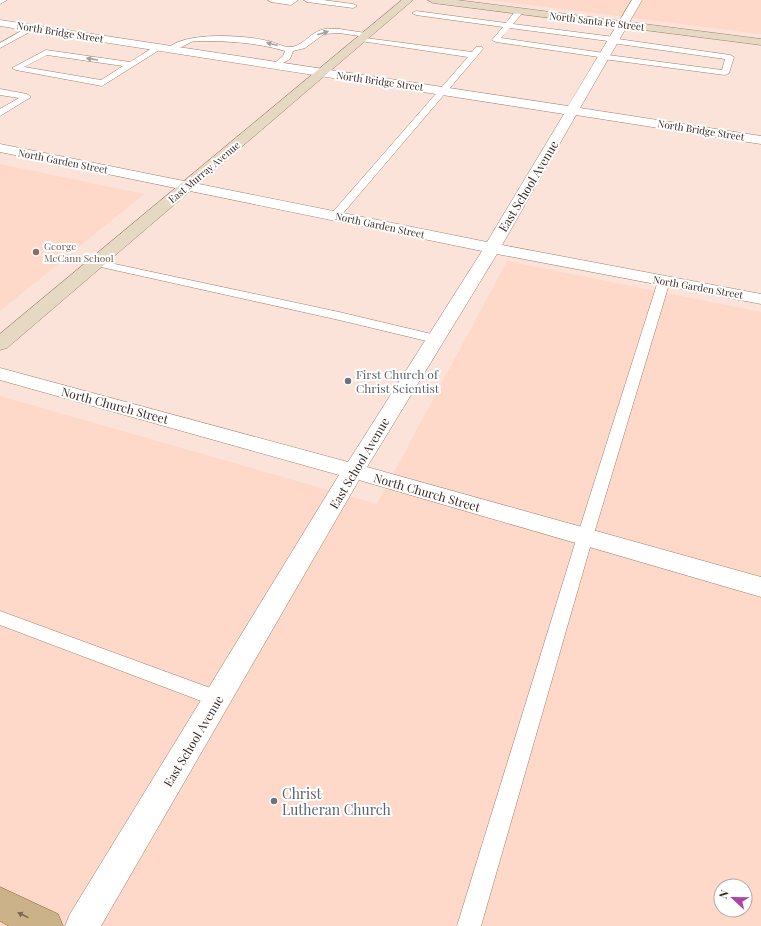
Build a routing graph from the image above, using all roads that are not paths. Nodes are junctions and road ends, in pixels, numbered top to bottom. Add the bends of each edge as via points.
1 (271, 0) edge
2 (295, 0) edge
3 (307, 0) edge
4 (408, 0) edge
5 (433, 0) edge
6 (637, 0) edge
7 (353, 6) dead end
8 (520, 11) junction
9 (416, 13) dead end
10 (0, 23) edge
11 (508, 25) junction
12 (33, 28) junction
13 (363, 37) junction
14 (761, 42) edge
15 (611, 43) junction
16 (1, 45) edge
17 (165, 48) junction
18 (289, 50) junction
19 (131, 65) junction
20 (276, 65) junction
21 (320, 72) junction
22 (441, 90) junction
23 (0, 92) edge
24 (573, 110) junction
25 (0, 113) edge
26 (761, 140) edge
27 (0, 148) edge
28 (187, 186) junction
29 (335, 216) junction
30 (492, 248) junction
31 (96, 263) junction
32 (664, 282) junction
33 (761, 299) edge
34 (435, 339) junction
35 (0, 344) edge
36 (0, 374) edge
37 (353, 470) junction
38 (585, 537) junction
39 (761, 587) edge
40 (0, 618) edge
41 (218, 699) junction
42 (0, 904) edge
43 (46, 926) edge
44 (82, 926) edge
45 (469, 926) edge

1 - 2 lane via 291,3
3 - 7 lane
4 - 13 street, East Murray Avenue
5 - 8 street, North Santa Fe Street
6 - 15 street, East School Avenue
8 - 11 lane
8 - 15 street, North Santa Fe Street
9 - 11 lane
10 - 12 street, North Bridge Street
11 - 15 lane
11 - 15 lane via 496,40
12 - 16 lane
12 - 17 street, North Bridge Street
18 -> 13 lane via 302,46 322,32 339,31
13 - 21 street, East Murray Avenue
13 - 22 lane via 476,52
14 - 15 street, North Santa Fe Street
15 - 15 lane via 725,73 730,57
15 - 24 street, East School Avenue
18 -> 17 lane via 249,40 210,39 194,39
17 - 19 lane
17 - 20 street, North Bridge Street
18 - 20 lane via 287,57
19 -> 19 lane via 46,52 16,68 102,83
20 - 21 street, North Bridge Street
21 - 22 street, North Bridge Street
21 - 28 street, East Murray Avenue
22 - 24 street, North Bridge Street
22 - 29 lane
23 - 25 lane via 27,97
24 - 26 street, North Bridge Street
24 - 30 street, East School Avenue
27 - 28 street, North Garden Street
28 - 29 street, North Garden Street
28 - 31 street, East Murray Avenue
29 - 30 street, North Garden Street
30 - 32 street, North Garden Street
30 - 34 street, East School Avenue
31 - 34 lane
31 - 35 street, East Murray Avenue
32 - 33 street, North Garden Street
32 - 38 lane
34 - 37 street, East School Avenue
36 - 37 street, North Church Street
37 - 38 street, North Church Street
37 - 41 street, East School Avenue
38 - 39 street, North Church Street
38 - 45 lane
40 - 41 lane
41 - 44 street, East School Avenue
43 -> 42 main road

